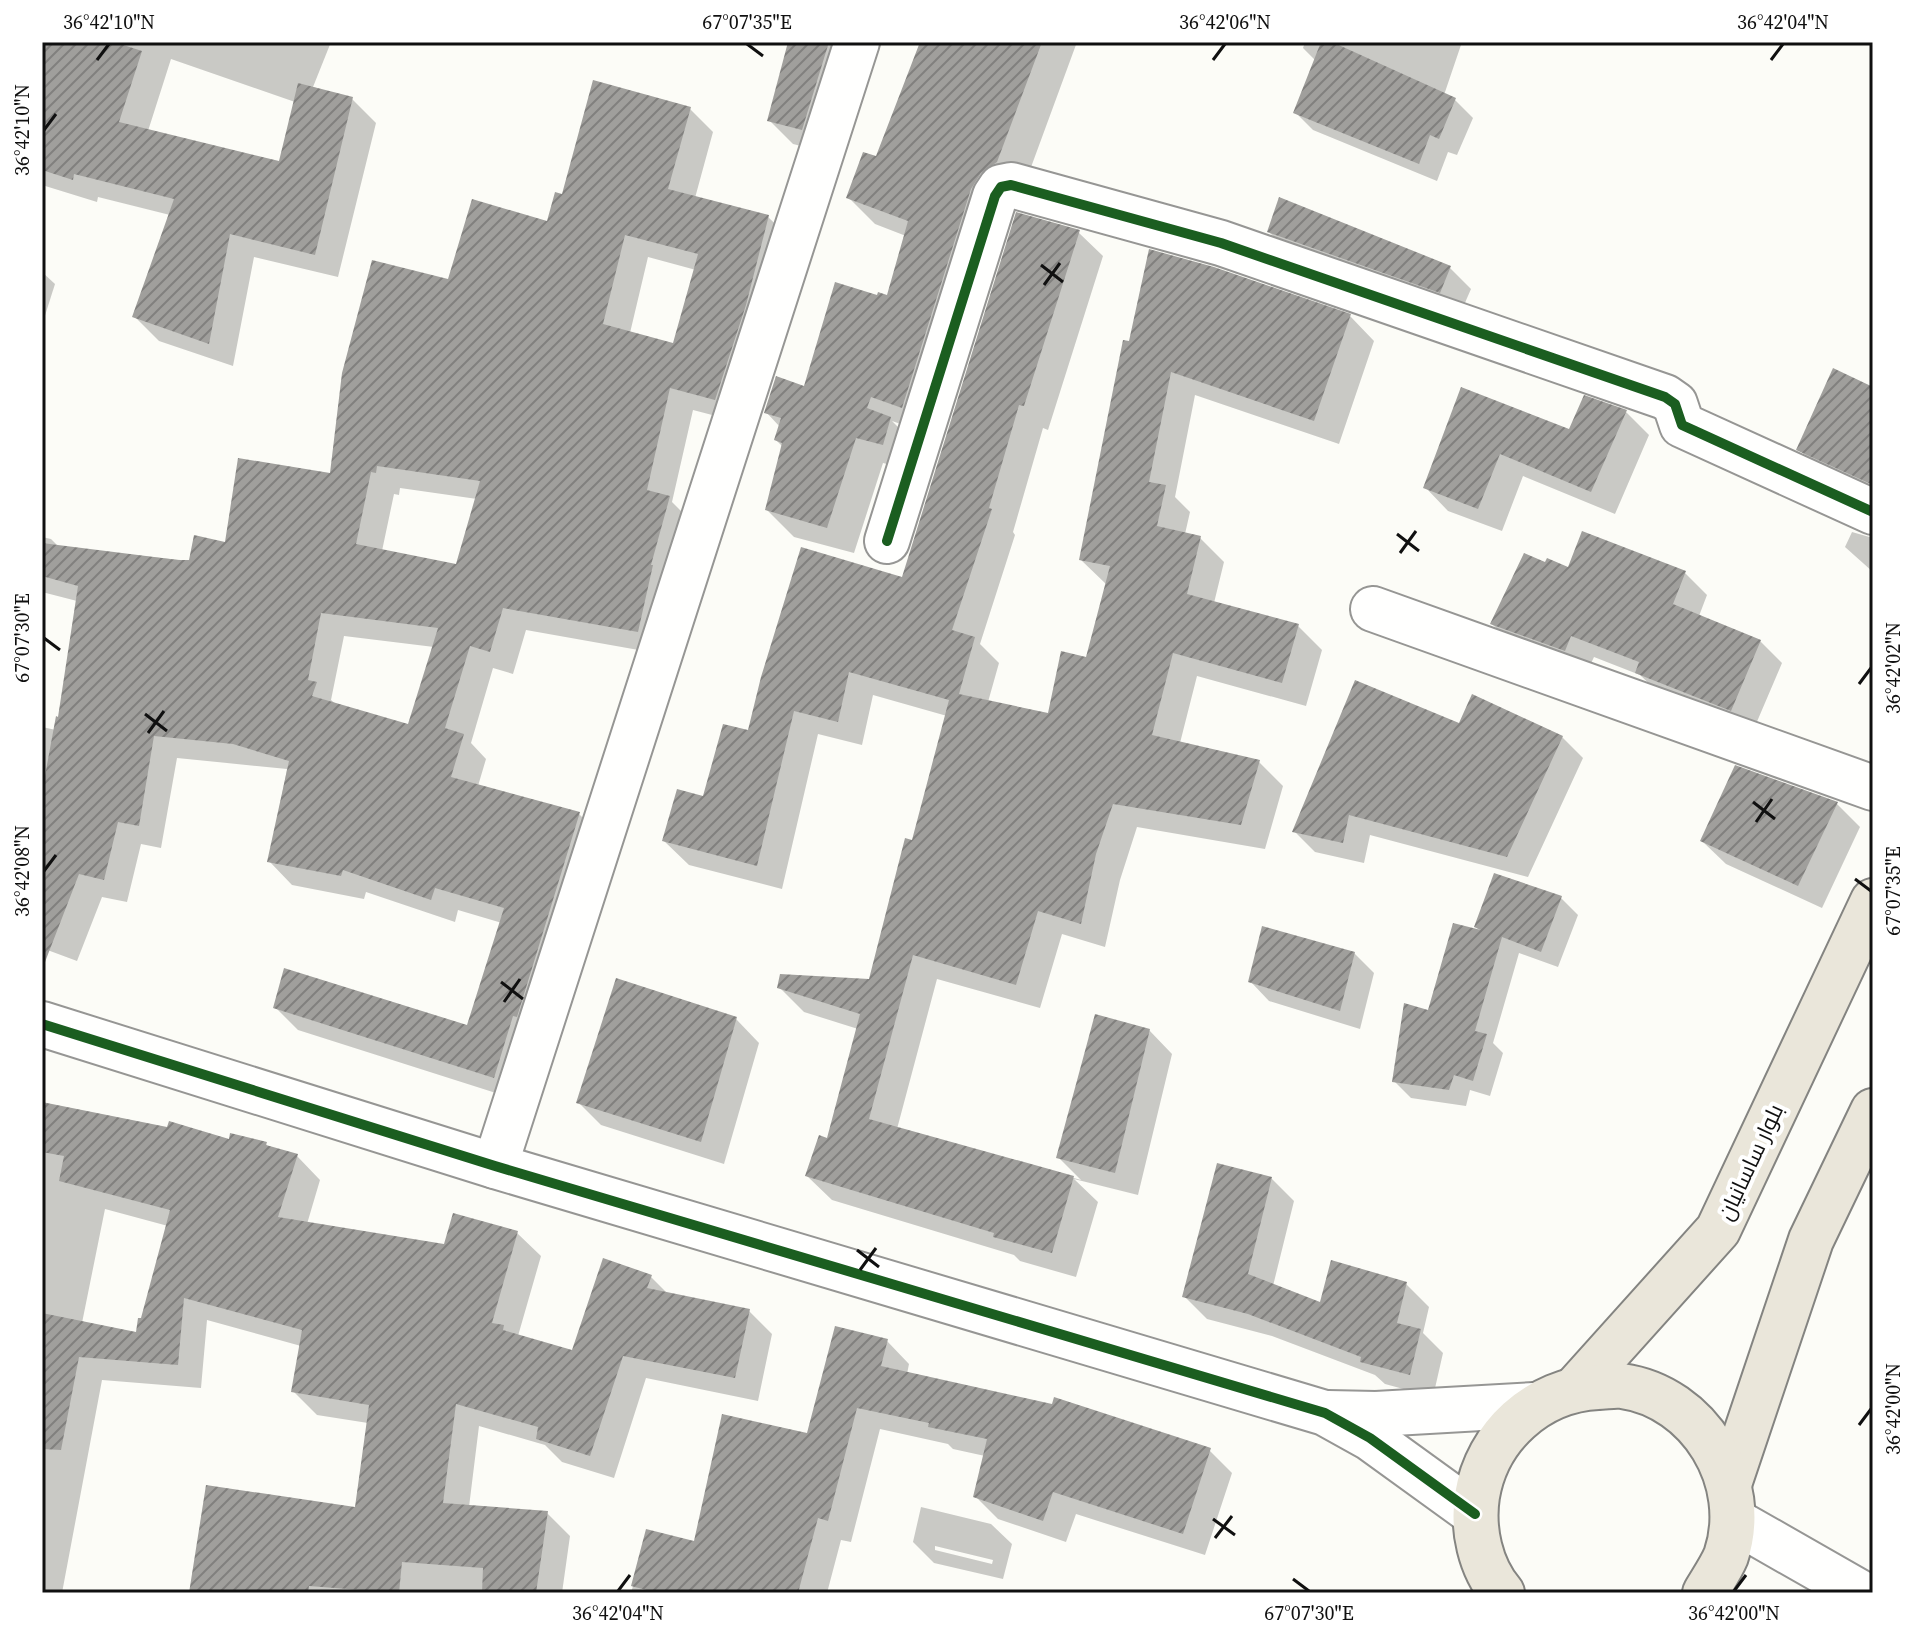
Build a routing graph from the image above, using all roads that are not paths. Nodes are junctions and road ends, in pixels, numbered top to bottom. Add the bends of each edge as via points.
1 (857, 42) edge
2 (1873, 512) edge
3 (887, 541) dead end
4 (1373, 609) dead end
5 (1873, 788) edge
6 (1873, 901) edge
7 (42, 1024) edge
8 (1873, 1111) edge
9 (495, 1166) junction
10 (1576, 1388) junction
11 (1534, 1405) junction
12 (1325, 1413) junction
13 (1731, 1502) junction
14 (1475, 1514) junction
15 (1497, 1591) edge
16 (1705, 1593) edge
17 (1861, 1593) edge

1 - 9 street
2 - 3 street via 1682,425 1675,404 1665,397 1221,243 1011,185 1001,187 995,196
4 - 5 street
6 - 10 highway, بلوار ساسانیان via 1718,1230
7 - 9 street
8 - 13 highway via 1811,1240
9 - 12 street
10 - 11 highway
10 - 13 highway via 1622,1386 1665,1400 1694,1422 1716,1451
11 - 12 street
11 - 14 highway via 1501,1436 1480,1477
12 - 14 street via 1370,1438
13 - 16 highway via 1726,1556
13 - 17 street
14 - 15 highway via 1479,1551

